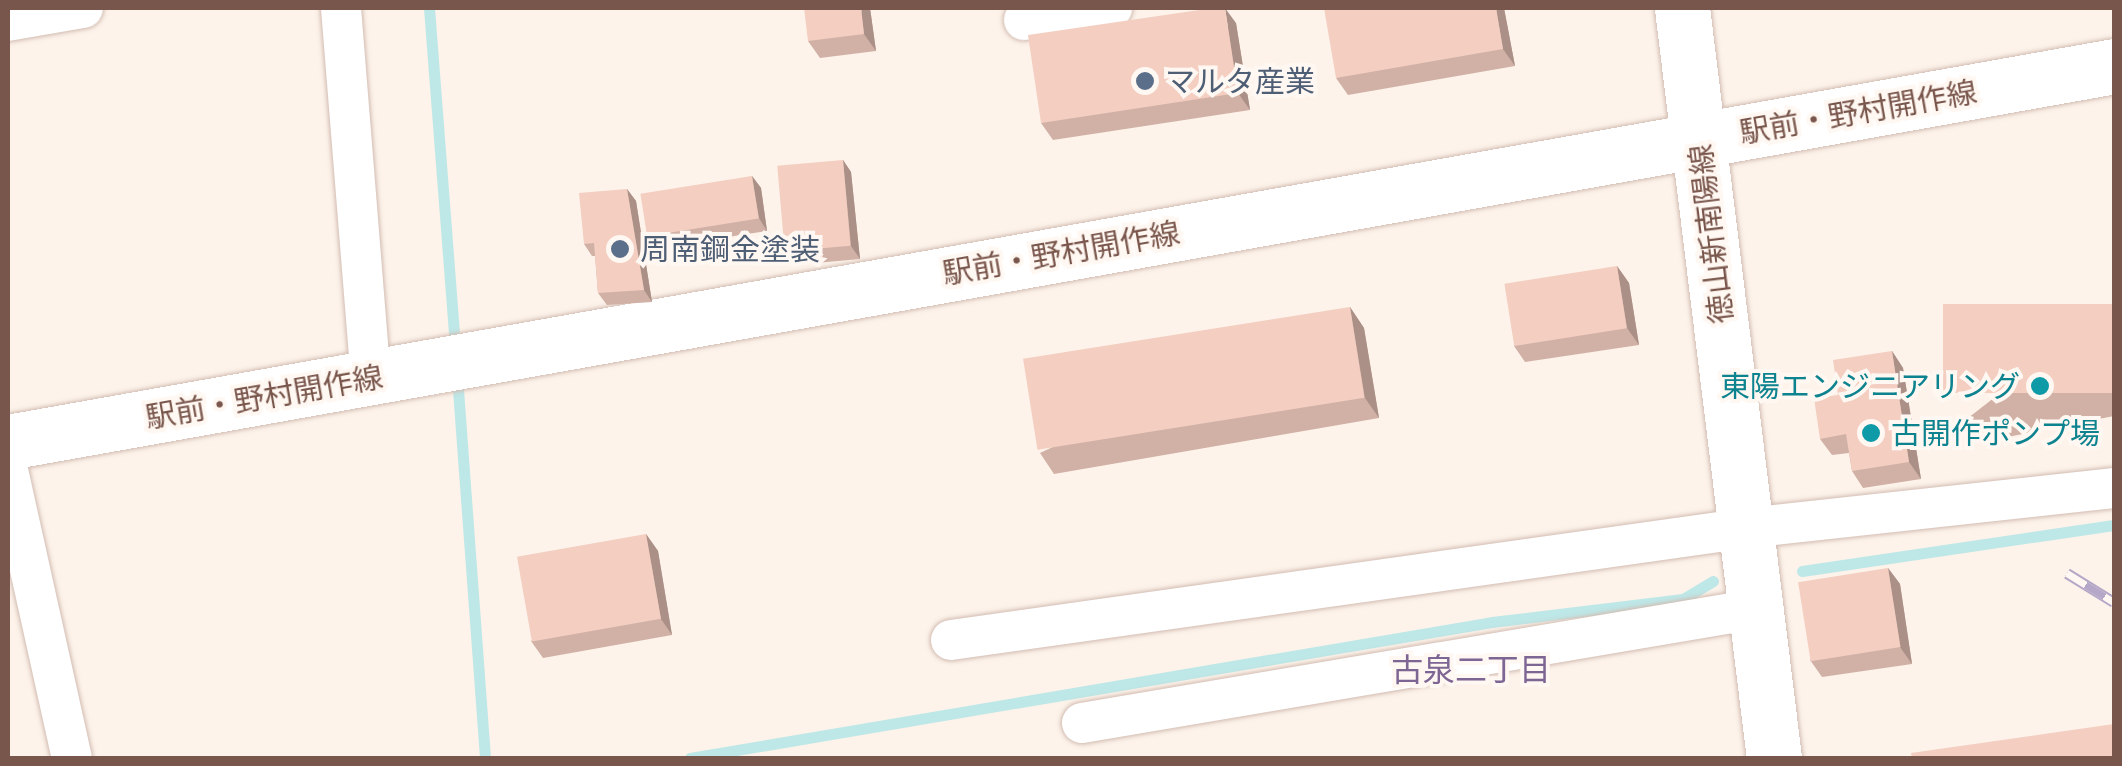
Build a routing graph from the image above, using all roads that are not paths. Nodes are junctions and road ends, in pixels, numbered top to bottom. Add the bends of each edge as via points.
1 (83, 8) edge
2 (342, 8) edge
3 (1112, 8) edge
4 (1682, 8) edge
5 (1024, 20) dead end
6 (8, 21) edge
7 (2114, 66) edge
8 (1700, 140) junction
9 (372, 378) junction
10 (8, 442) edge
11 (8, 470) edge
12 (2114, 488) edge
13 (1747, 528) junction
14 (1755, 609) junction
15 (951, 640) dead end
16 (1082, 723) dead end
17 (72, 758) edge
18 (1774, 758) edge

1 - 6 street
2 - 9 street
3 - 5 street
4 - 8 street, 徳山新南陽線
7 - 8 street, 駅前・野村開作線
8 - 9 street, 駅前・野村開作線
8 - 13 street, 徳山新南陽線
9 - 10 street, 駅前・野村開作線
11 - 17 street
12 - 13 street
13 - 14 street, 徳山新南陽線
13 - 15 street
14 - 16 street
14 - 18 street, 徳山新南陽線

